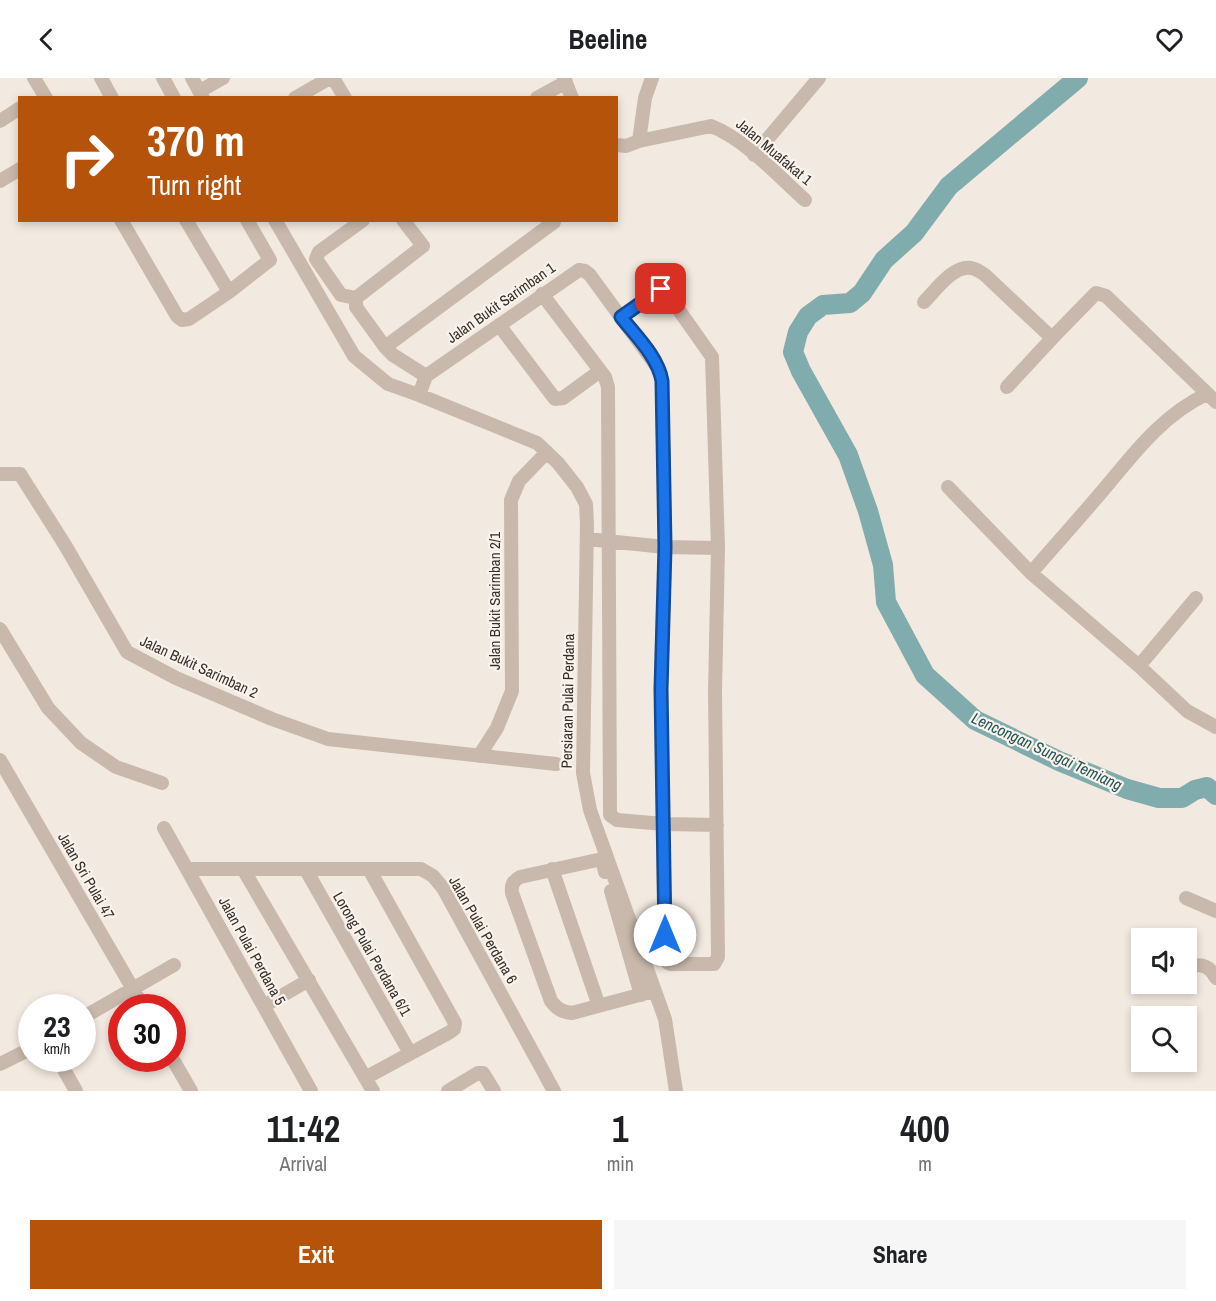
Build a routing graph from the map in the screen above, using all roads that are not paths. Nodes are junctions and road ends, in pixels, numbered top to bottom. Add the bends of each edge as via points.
1 (34, 78) edge
2 (101, 78) edge
3 (163, 78) edge
4 (192, 78) edge
5 (223, 78) edge
6 (332, 78) edge
7 (652, 78) edge
8 (819, 78) edge
9 (565, 80) edge
10 (202, 94) edge
11 (42, 96) edge
12 (111, 96) edge
13 (173, 96) edge
14 (299, 96) edge
15 (344, 96) edge
16 (540, 96) edge
17 (571, 96) edge
18 (18, 109) edge
19 (0, 121) edge
20 (639, 141) junction
21 (618, 145) edge
22 (754, 155) junction
23 (18, 170) edge
24 (0, 182) edge
25 (806, 200) dead end
26 (122, 222) edge
27 (187, 222) edge
28 (248, 222) edge
29 (276, 222) edge
30 (360, 222) edge
31 (405, 222) edge
32 (554, 222) edge
33 (229, 292) junction
34 (542, 294) junction
35 (356, 298) junction
36 (924, 302) dead end
37 (621, 317) junction
38 (499, 325) junction
39 (1052, 338) junction
40 (385, 347) junction
41 (600, 371) junction
42 (426, 376) junction
43 (1007, 387) dead end
44 (419, 395) junction
45 (1211, 398) edge
46 (547, 452) junction
47 (0, 474) edge
48 (948, 487) dead end
49 (587, 539) junction
50 (610, 542) junction
51 (665, 547) junction
52 (718, 548) junction
53 (1031, 573) junction
54 (1196, 598) dead end
55 (0, 629) edge
56 (1139, 666) junction
57 (1216, 727) edge
58 (479, 756) junction
59 (0, 760) edge
60 (556, 764) dead end
61 (162, 783) dead end
62 (664, 824) junction
63 (717, 825) junction
64 (164, 828) dead end
65 (188, 869) junction
66 (243, 869) junction
67 (369, 869) junction
68 (552, 869) junction
69 (306, 870) junction
70 (1186, 898) dead end
71 (1216, 911) edge
72 (174, 965) dead end
73 (1197, 965) edge
74 (1216, 978) edge
75 (309, 980) junction
76 (133, 988) junction
77 (647, 993) junction
78 (136, 994) edge
79 (264, 1006) junction
80 (599, 1006) junction
81 (96, 1010) edge
82 (410, 1053) junction
83 (18, 1055) edge
84 (0, 1064) edge
85 (65, 1072) edge
86 (180, 1072) edge
87 (365, 1078) junction
88 (76, 1091) edge
89 (191, 1091) edge
90 (311, 1091) edge
91 (373, 1091) edge
92 (448, 1091) edge
93 (494, 1091) edge
94 (554, 1091) edge
95 (676, 1091) edge

1 - 11 street
2 - 12 street
3 - 13 street
4 - 10 street
5 - 10 street
6 - 14 street
6 - 15 street
7 - 20 street
8 - 22 street
9 - 16 street
9 - 17 street
18 - 19 street
20 - 21 street, Jalan Muafakat 1
20 - 22 street, Jalan Muafakat 1 via 711,126
22 - 25 street, Jalan Muafakat 1
23 - 24 street
26 - 33 street via 182,320
27 - 33 street
28 - 33 street via 270,260
29 - 44 street, Persiaran Pulai Perdana via 354,356 387,384
30 - 35 street via 319,252 316,259 341,295
31 - 35 street via 423,246
32 - 40 street
34 - 37 street, Jalan Bukit Sarimban 1 via 573,273 585,271
34 - 38 street, Jalan Bukit Sarimban 1
34 - 41 street
35 - 40 street via 356,307
36 - 39 street via 954,273 974,268
37 - 51 street, Jalan Bukit Sarimban 1 via 660,371
37 - 52 street via 664,289 712,357
38 - 41 street via 555,399 563,398
38 - 42 street, Jalan Bukit Sarimban 1
39 - 43 street
39 - 45 street via 1096,293 1106,296
40 - 42 street
41 - 50 street via 608,387
42 - 44 street
44 - 46 street, Persiaran Pulai Perdana via 528,438
45 - 53 street via 1188,403 1135,451
46 - 49 street, Persiaran Pulai Perdana via 586,504
46 - 58 street, Jalan Bukit Sarimban 2/1 via 519,481 511,500 512,692 497,728
47 - 58 street, Jalan Bukit Sarimban 2 via 20,474 127,652 197,687 328,739
48 - 53 street
49 - 50 street
49 - 77 street, Persiaran Pulai Perdana via 583,773 590,810
50 - 51 street
50 - 62 street via 609,811 616,820
51 - 52 street
51 - 62 street, Jalan Bukit Sarimban 1 via 661,689
52 - 63 street
53 - 56 street
54 - 56 street
55 - 61 street via 48,708 81,743 116,767
56 - 57 street via 1187,711
58 - 60 street
59 - 76 street, Jalan Sri Pulai 47
62 - 63 street
62 - 63 street, Jalan Bukit Sarimban 1 via 665,957 668,963 709,965 716,962
64 - 65 street, Jalan Pulai Perdana 5
65 - 66 street, Jalan Pulai Perdana 6
65 - 79 street, Jalan Pulai Perdana 5
66 - 69 street, Jalan Pulai Perdana 6
66 - 75 street
67 - 69 street, Jalan Pulai Perdana 6
67 - 82 street via 455,1023 450,1032
67 - 94 street, Jalan Pulai Perdana 6 via 421,869 433,876
68 - 77 street via 602,859
68 - 80 street
68 - 80 street via 514,880 512,893 556,1008 572,1013
69 - 82 street, Lorong Pulai Perdana 6/1
70 - 71 street
72 - 76 street
73 - 74 street via 1211,969
75 - 79 street
75 - 87 street
76 - 78 street, Jalan Sri Pulai 47
76 - 81 street
77 - 80 street
77 - 95 street, Persiaran Pulai Perdana via 665,1019
79 - 90 street, Jalan Pulai Perdana 5
82 - 87 street
83 - 84 street
85 - 88 street
86 - 89 street
87 - 91 street
92 - 93 street via 483,1073

